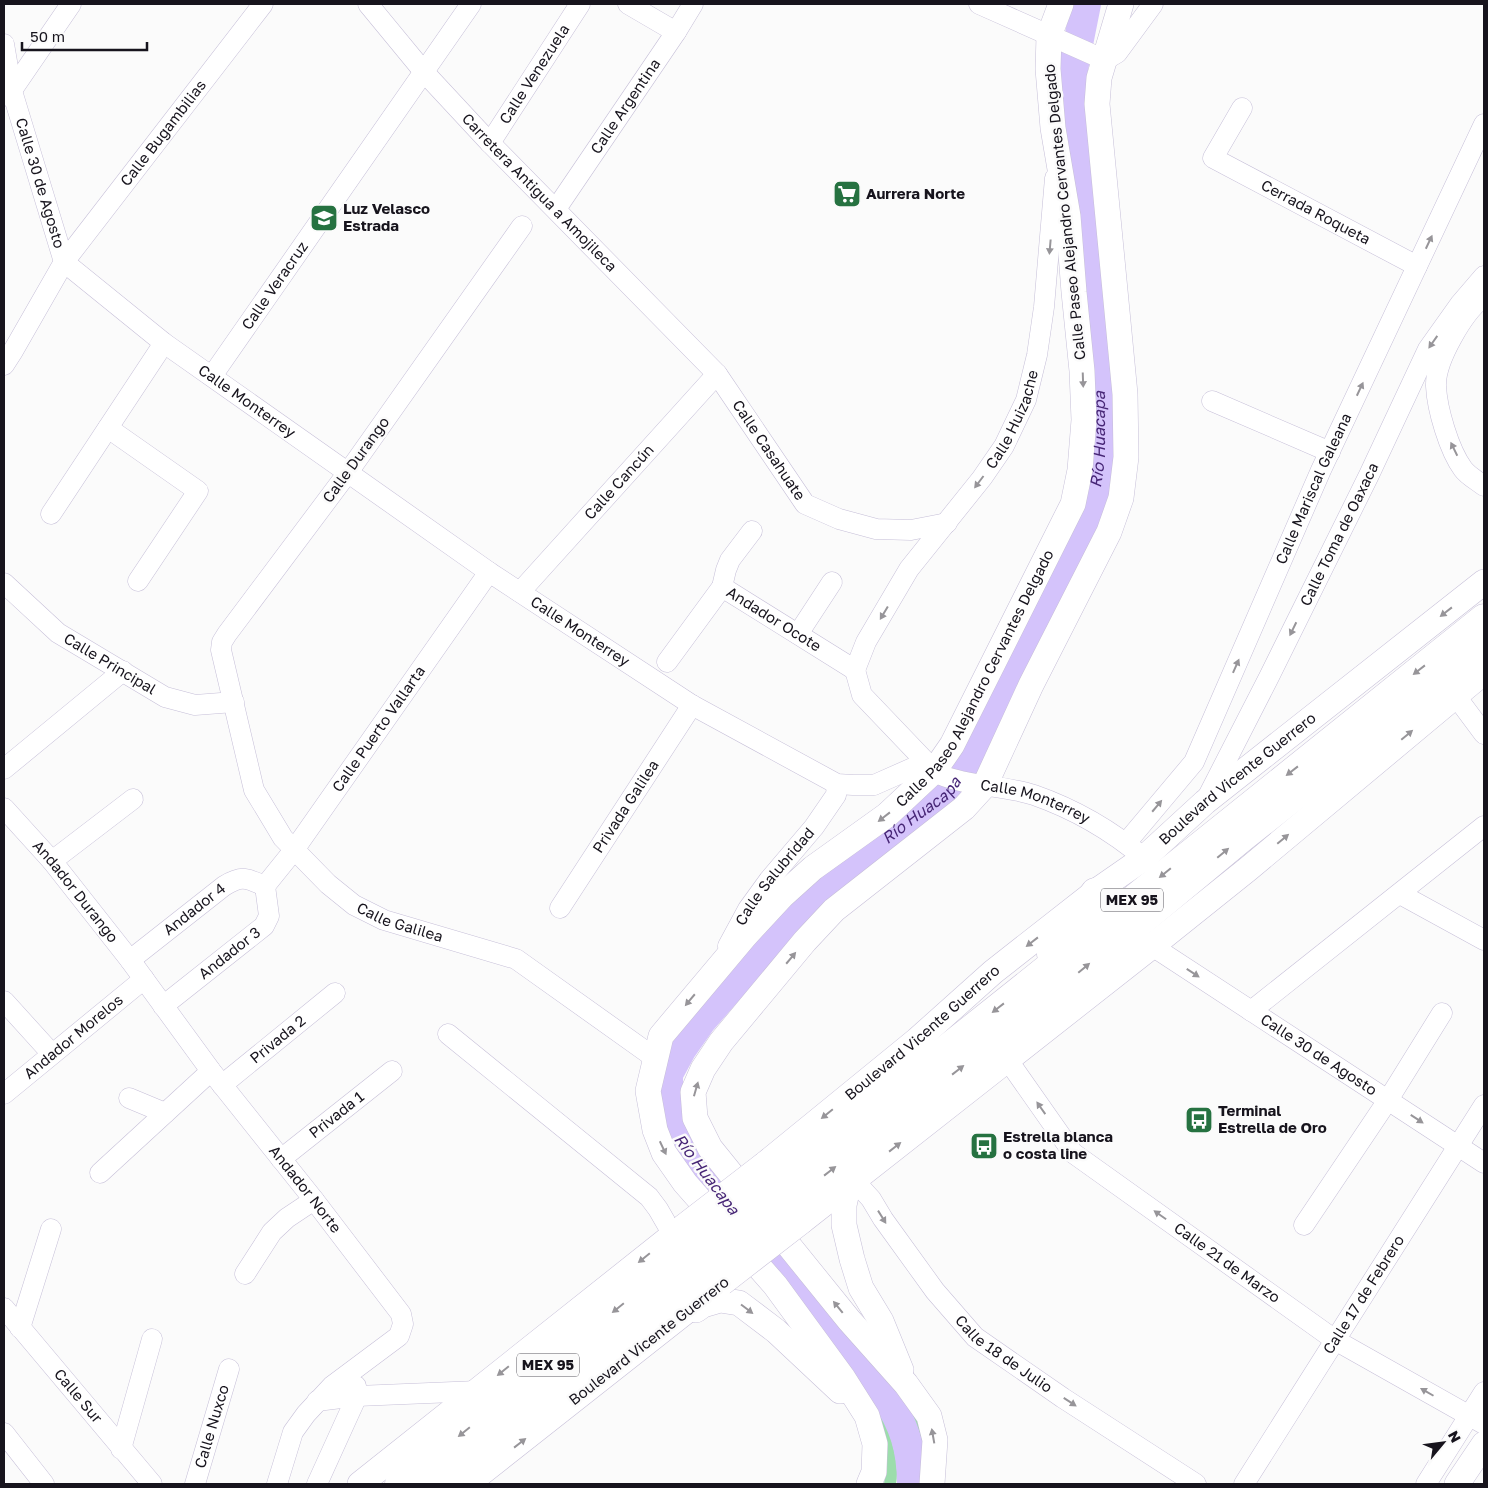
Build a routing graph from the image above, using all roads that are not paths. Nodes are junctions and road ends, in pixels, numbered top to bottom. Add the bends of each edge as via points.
1 (71, 4) edge
2 (264, 4) edge
3 (368, 4) edge
4 (471, 4) edge
5 (580, 4) edge
6 (628, 4) edge
7 (693, 4) edge
8 (979, 4) edge
9 (1061, 4) edge
10 (1120, 4) edge
11 (1153, 4) edge
12 (676, 32) junction
13 (1053, 37) junction
14 (4, 44) edge
15 (1100, 57) junction
16 (424, 72) junction
17 (8, 97) edge
18 (1242, 108) dead end
19 (1484, 124) edge
20 (1053, 128) junction
21 (490, 143) junction
22 (556, 209) junction
23 (522, 226) dead end
24 (64, 262) junction
25 (1417, 266) junction
26 (1484, 276) edge
27 (1484, 297) edge
28 (164, 342) junction
29 (7, 352) edge
30 (718, 374) junction
31 (212, 376) junction
32 (1212, 401) dead end
33 (108, 428) junction
34 (1330, 452) junction
35 (349, 471) junction
36 (1484, 486) edge
37 (50, 514) dead end
38 (947, 523) junction
39 (752, 531) dead end
40 (490, 572) junction
41 (138, 581) dead end
42 (832, 582) dead end
43 (1484, 582) edge
44 (4, 583) edge
45 (722, 587) junction
46 (520, 592) junction
47 (1484, 618) edge
48 (798, 634) junction
49 (1484, 646) edge
50 (667, 662) dead end
51 (855, 670) junction
52 (123, 671) junction
53 (1484, 672) edge
54 (1455, 695) junction
55 (234, 702) junction
56 (692, 705) junction
57 (1484, 734) edge
58 (4, 769) edge
59 (933, 769) junction
60 (837, 784) junction
61 (980, 784) junction
62 (133, 799) dead end
63 (1206, 802) junction
64 (4, 808) edge
65 (1484, 826) edge
66 (294, 850) junction
67 (1135, 850) junction
68 (52, 860) junction
69 (265, 886) junction
70 (1095, 892) junction
71 (1400, 894) junction
72 (560, 908) dead end
73 (1484, 940) edge
74 (1152, 946) junction
75 (130, 960) junction
76 (712, 973) junction
77 (144, 979) junction
78 (1031, 982) junction
79 (335, 993) dead end
80 (4, 1000) edge
81 (163, 1006) junction
82 (1251, 1011) junction
83 (1442, 1013) dead end
84 (448, 1034) dead end
85 (52, 1054) junction
86 (655, 1058) junction
87 (1007, 1059) junction
88 (392, 1071) dead end
89 (216, 1078) junction
90 (4, 1094) edge
91 (129, 1098) dead end
92 (1388, 1100) junction
93 (1484, 1105) edge
94 (164, 1114) junction
95 (1458, 1146) junction
96 (281, 1159) junction
97 (1484, 1162) edge
98 (100, 1173) dead end
99 (849, 1184) junction
100 (785, 1192) junction
101 (314, 1200) junction
102 (1304, 1225) dead end
103 (51, 1229) dead end
104 (696, 1251) junction
105 (246, 1274) dead end
106 (4, 1308) edge
107 (20, 1328) junction
108 (658, 1335) junction
109 (152, 1340) dead end
110 (1335, 1340) junction
111 (229, 1369) dead end
112 (353, 1370) junction
113 (906, 1384) junction
114 (478, 1391) junction
115 (1484, 1392) edge
116 (357, 1396) junction
117 (317, 1401) junction
118 (860, 1404) junction
119 (1477, 1420) edge
120 (4, 1433) edge
121 (1484, 1444) edge
122 (121, 1449) junction
123 (44, 1484) edge
124 (152, 1484) edge
125 (195, 1484) edge
126 (277, 1484) edge
127 (317, 1484) edge
128 (360, 1484) edge
129 (399, 1484) edge
130 (432, 1484) edge
131 (467, 1484) edge
132 (869, 1484) edge
133 (932, 1484) edge
134 (1196, 1484) edge
135 (1244, 1484) edge
136 (1426, 1484) edge
137 (1458, 1484) edge

1 - 17 street
2 - 24 street, Calle Bugambilias
3 - 16 street, Carretera Antigua a Amojileca
4 - 16 street, Calle Veracruz
5 - 21 street, Calle Venezuela
6 - 12 street
7 - 12 street, Calle Argentina
8 - 13 street
9 - 13 main road, Calle Paseo Alejandro Cervantes Delgado
10 - 15 main road
11 - 15 street via 1117,53
12 - 22 street, Calle Argentina
13 - 15 street
13 - 20 main road, Calle Paseo Alejandro Cervantes Delgado via 1048,69
14 - 17 street, Calle 30 de Agosto
15 - 61 main road via 1097,104 1125,394 1126,457 1121,498 1109,532
16 - 21 street, Carretera Antigua a Amojileca
16 - 31 street, Calle Veracruz
17 - 24 street, Calle 30 de Agosto
18 - 25 street, Cerrada Roqueta via 1213,158
25 -> 19 street, Calle Mariscal Galeana
20 -> 38 street, Calle Huizache via 1055,182 1045,298 1037,355 1026,400 1004,446
20 -> 59 main road, Calle Paseo Alejandro Cervantes Delgado via 1068,216 1082,371 1084,420 1080,470 1073,504 1056,541 952,745
21 - 22 street, Carretera Antigua a Amojileca
22 - 30 street, Carretera Antigua a Amojileca
23 - 35 street, Calle Durango
24 - 28 street, Calle Monterrey
24 - 29 street, Calle Bugambilias
34 -> 25 street, Calle Mariscal Galeana
26 -> 63 street, Calle Toma de Oaxaca via 1428,349 1300,616
36 -> 27 street via 1464,470 1450,442 1439,412 1436,384 1443,356 1458,324
28 - 31 street, Calle Monterrey
28 - 33 street
30 - 38 street, Calle Casahuate via 805,504 839,519 876,529 911,530
30 - 46 street, Calle Cancún
31 - 35 street, Calle Monterrey
32 - 34 street
33 - 37 street
33 - 41 street via 198,491
67 -> 34 street, Calle Mariscal Galeana via 1194,762
35 - 40 street, Calle Monterrey
35 - 55 street, Calle Durango via 222,642 221,650
38 -> 51 street, Calle Huizache via 910,569 866,642
39 - 45 street via 730,560
40 - 46 street, Calle Monterrey
40 - 66 street, Calle Puerto Vallarta
42 - 48 street
43 -> 63 main road, Boulevard Vicente Guerrero
44 - 52 street, Calle Principal via 58,632
45 - 48 street, Andador Ocote
45 - 50 street, Andador Ocote
46 - 56 street, Calle Monterrey
47 -> 78 highway, Boulevard Vicente Guerrero / MEX 95
48 - 51 street, Andador Ocote
100 -> 49 highway, Boulevard Vicente Guerrero / MEX 95 via 1024,1018 1242,838
51 - 59 street via 862,695
52 - 55 street, Calle Principal via 165,697 196,705
52 - 58 street
53 - 54 main road, Boulevard Vicente Guerrero
54 - 57 street
74 -> 54 main road, Boulevard Vicente Guerrero
55 - 66 street, Calle Galilea via 254,790
56 - 60 street, Calle Monterrey
56 - 72 street, Privada Galilea
59 - 60 street, Calle Monterrey via 874,785
59 - 61 street, Calle Monterrey
59 -> 76 main road, Calle Paseo Alejandro Cervantes Delgado via 887,815 814,868 782,896
60 - 76 street, Calle Salubridad via 836,795 814,827 748,909
61 - 67 street, Calle Monterrey via 1034,795 1082,816
113 -> 61 main road via 849,1320 710,1148 695,1118 693,1092 703,1069 721,1042 834,910 964,808
62 - 68 street
63 - 67 main road, Boulevard Vicente Guerrero
64 - 68 street, Andador Durango
65 - 71 street
66 - 69 street, Calle Puerto Vallarta
66 - 86 street, Calle Galilea via 354,905 384,920 516,959
67 - 70 main road, Boulevard Vicente Guerrero
68 - 75 street, Andador Durango
69 - 75 street, Andador 4 via 248,878 237,878
69 - 81 street, Andador 3 via 269,916 264,926
70 - 78 highway
70 -> 100 main road, Boulevard Vicente Guerrero via 993,972 918,1040
71 - 73 street
71 - 82 street
74 -> 82 street, Calle 30 de Agosto
74 - 87 main road, Boulevard Vicente Guerrero
75 - 77 street, Andador Durango
76 -> 86 main road, Calle Paseo Alejandro Cervantes Delgado via 661,1036
77 - 81 street, Andador Norte
77 - 85 street, Andador Morelos
78 -> 100 highway, Boulevard Vicente Guerrero / MEX 95
79 - 89 street, Privada 2
80 - 85 street
81 - 89 street, Andador Norte
82 - 92 street, Calle 30 de Agosto
83 - 92 street
84 - 104 street via 649,1197
85 - 90 street, Andador Morelos
86 -> 118 main road, Calle Paseo Alejandro Cervantes Delgado via 648,1092 655,1130 664,1153 775,1285
99 -> 87 main road, Boulevard Vicente Guerrero
110 -> 87 street, Calle 21 de Marzo via 1073,1153
88 - 96 street, Privada 1
89 - 94 street, Privada 2
89 - 96 street, Andador Norte
91 - 94 street
92 -> 95 street, Calle 30 de Agosto
92 - 102 street
93 - 95 street, Calle 17 de Febrero
94 - 98 street, Privada 2
95 - 97 street, Calle 30 de Agosto
95 - 110 street, Calle 17 de Febrero
96 - 101 street, Andador Norte
99 - 100 main road, Boulevard Vicente Guerrero
99 - 113 main road via 844,1224 852,1259
99 -> 134 street, Calle 18 de Julio via 860,1188 871,1198 934,1291 974,1336
100 - 104 highway, Boulevard Vicente Guerrero / MEX 95, bridge
100 - 104 main road, Boulevard Vicente Guerrero, bridge
101 - 105 street via 272,1232
101 - 112 street, Andador Norte via 401,1314 403,1324 399,1336
103 - 107 street
104 - 108 main road, Boulevard Vicente Guerrero
104 -> 114 main road, Boulevard Vicente Guerrero
104 -> 129 highway, Boulevard Vicente Guerrero / MEX 95
104 - 130 highway, Boulevard Vicente Guerrero / MEX 95 via 507,1427
106 - 107 street, Calle Sur
107 - 122 street, Calle Sur
108 -> 118 main road via 703,1305 720,1300 739,1303 776,1331 839,1391
131 -> 108 main road, Boulevard Vicente Guerrero
109 - 122 street
119 -> 110 street, Calle 21 de Marzo
110 - 135 street, Calle 17 de Febrero
111 - 125 street, Calle Nuxco
112 - 116 street
112 - 117 street
133 -> 113 main road via 935,1440 929,1416
114 - 116 street
114 - 128 main road, Boulevard Vicente Guerrero
115 - 119 street
116 - 117 street
116 - 127 street
117 - 126 street via 293,1432
118 - 132 main road, Calle Paseo Alejandro Cervantes Delgado via 875,1444 874,1472
119 - 136 street
120 - 123 street
121 - 137 main road
122 - 124 street, Calle Sur

